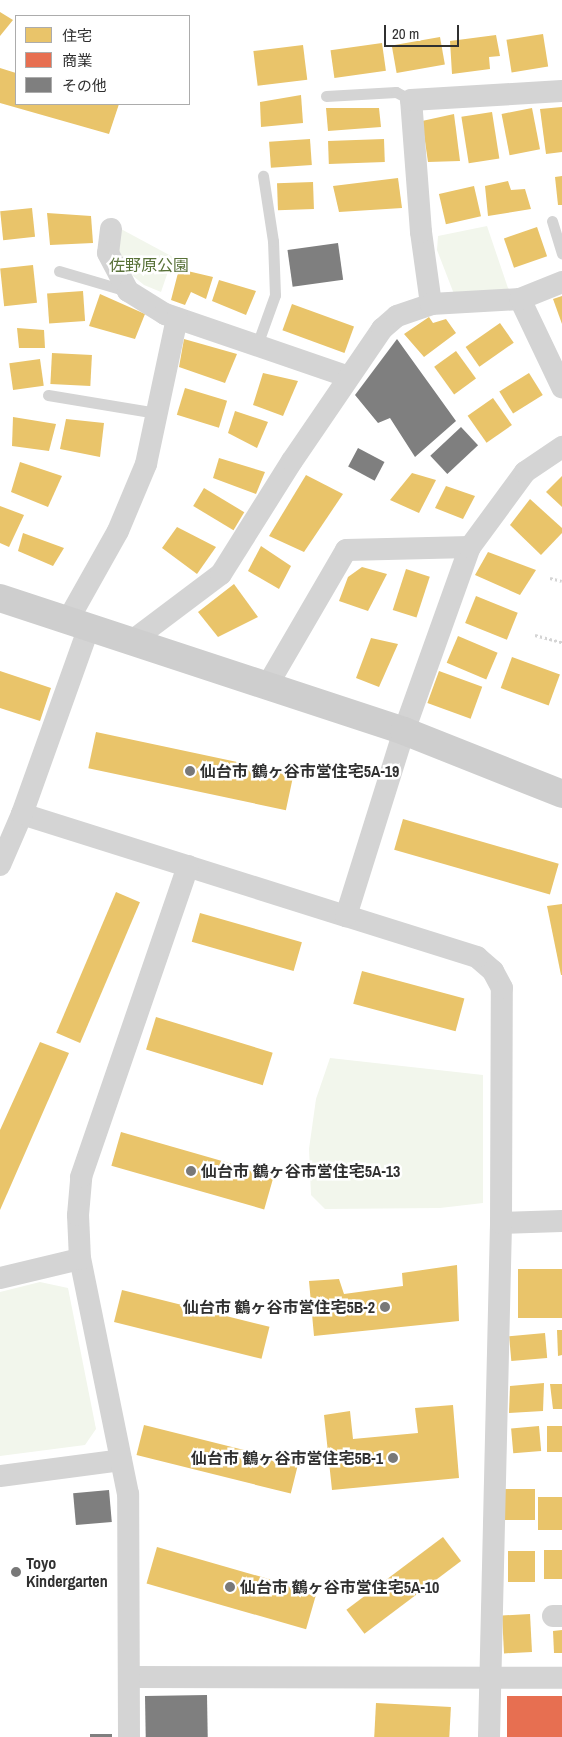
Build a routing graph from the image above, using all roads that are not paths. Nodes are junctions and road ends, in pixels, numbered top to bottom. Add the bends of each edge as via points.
1 (562, 91) edge
2 (326, 96) dead end
3 (411, 100) junction
4 (263, 176) dead end
5 (552, 221) dead end
6 (111, 228) dead end
7 (562, 254) edge
8 (59, 271) dead end
9 (562, 282) edge
10 (128, 291) junction
11 (520, 299) junction
12 (431, 304) junction
13 (177, 318) junction
14 (257, 345) junction
15 (350, 377) junction
16 (562, 387) edge
17 (48, 395) dead end
18 (157, 413) junction
19 (562, 447) edge
20 (470, 547) junction
21 (0, 598) edge
22 (78, 623) junction
23 (132, 641) junction
24 (267, 686) junction
25 (404, 731) junction
26 (562, 794) edge
27 (22, 814) junction
28 (0, 865) edge
29 (188, 866) junction
30 (346, 916) junction
31 (562, 1221) edge
32 (501, 1223) junction
33 (80, 1259) junction
34 (0, 1278) edge
35 (121, 1460) junction
36 (0, 1476) edge
37 (130, 1677) junction
38 (491, 1678) junction
39 (562, 1678) edge
40 (129, 1737) edge
41 (489, 1737) edge

1 - 3 street
2 - 3 lane via 396,92
3 - 12 street via 421,232
4 - 14 lane via 273,241 274,295
5 - 7 lane
6 - 10 street via 108,253
8 - 10 lane
9 - 11 street
10 - 13 street
11 - 12 street
11 - 16 street
12 - 15 street via 397,316 387,325
13 - 14 street
13 - 18 street
14 - 15 street
15 - 23 street via 292,460 221,574
17 - 18 lane
18 - 22 street via 146,464
19 - 20 street via 525,472
20 - 24 street via 346,550
20 - 25 street
21 - 22 street
22 - 23 street
22 - 27 street
23 - 24 street
24 - 25 street
25 - 26 street
25 - 30 street
27 - 28 street
27 - 29 street
29 - 30 street
29 - 33 street via 82,1177 78,1215
30 - 32 street via 477,958 493,971 502,988
31 - 32 street
32 - 38 street
33 - 34 street
33 - 35 street
35 - 36 street
35 - 37 street via 128,1494
37 - 38 street
37 - 40 street
38 - 39 street
38 - 41 street

